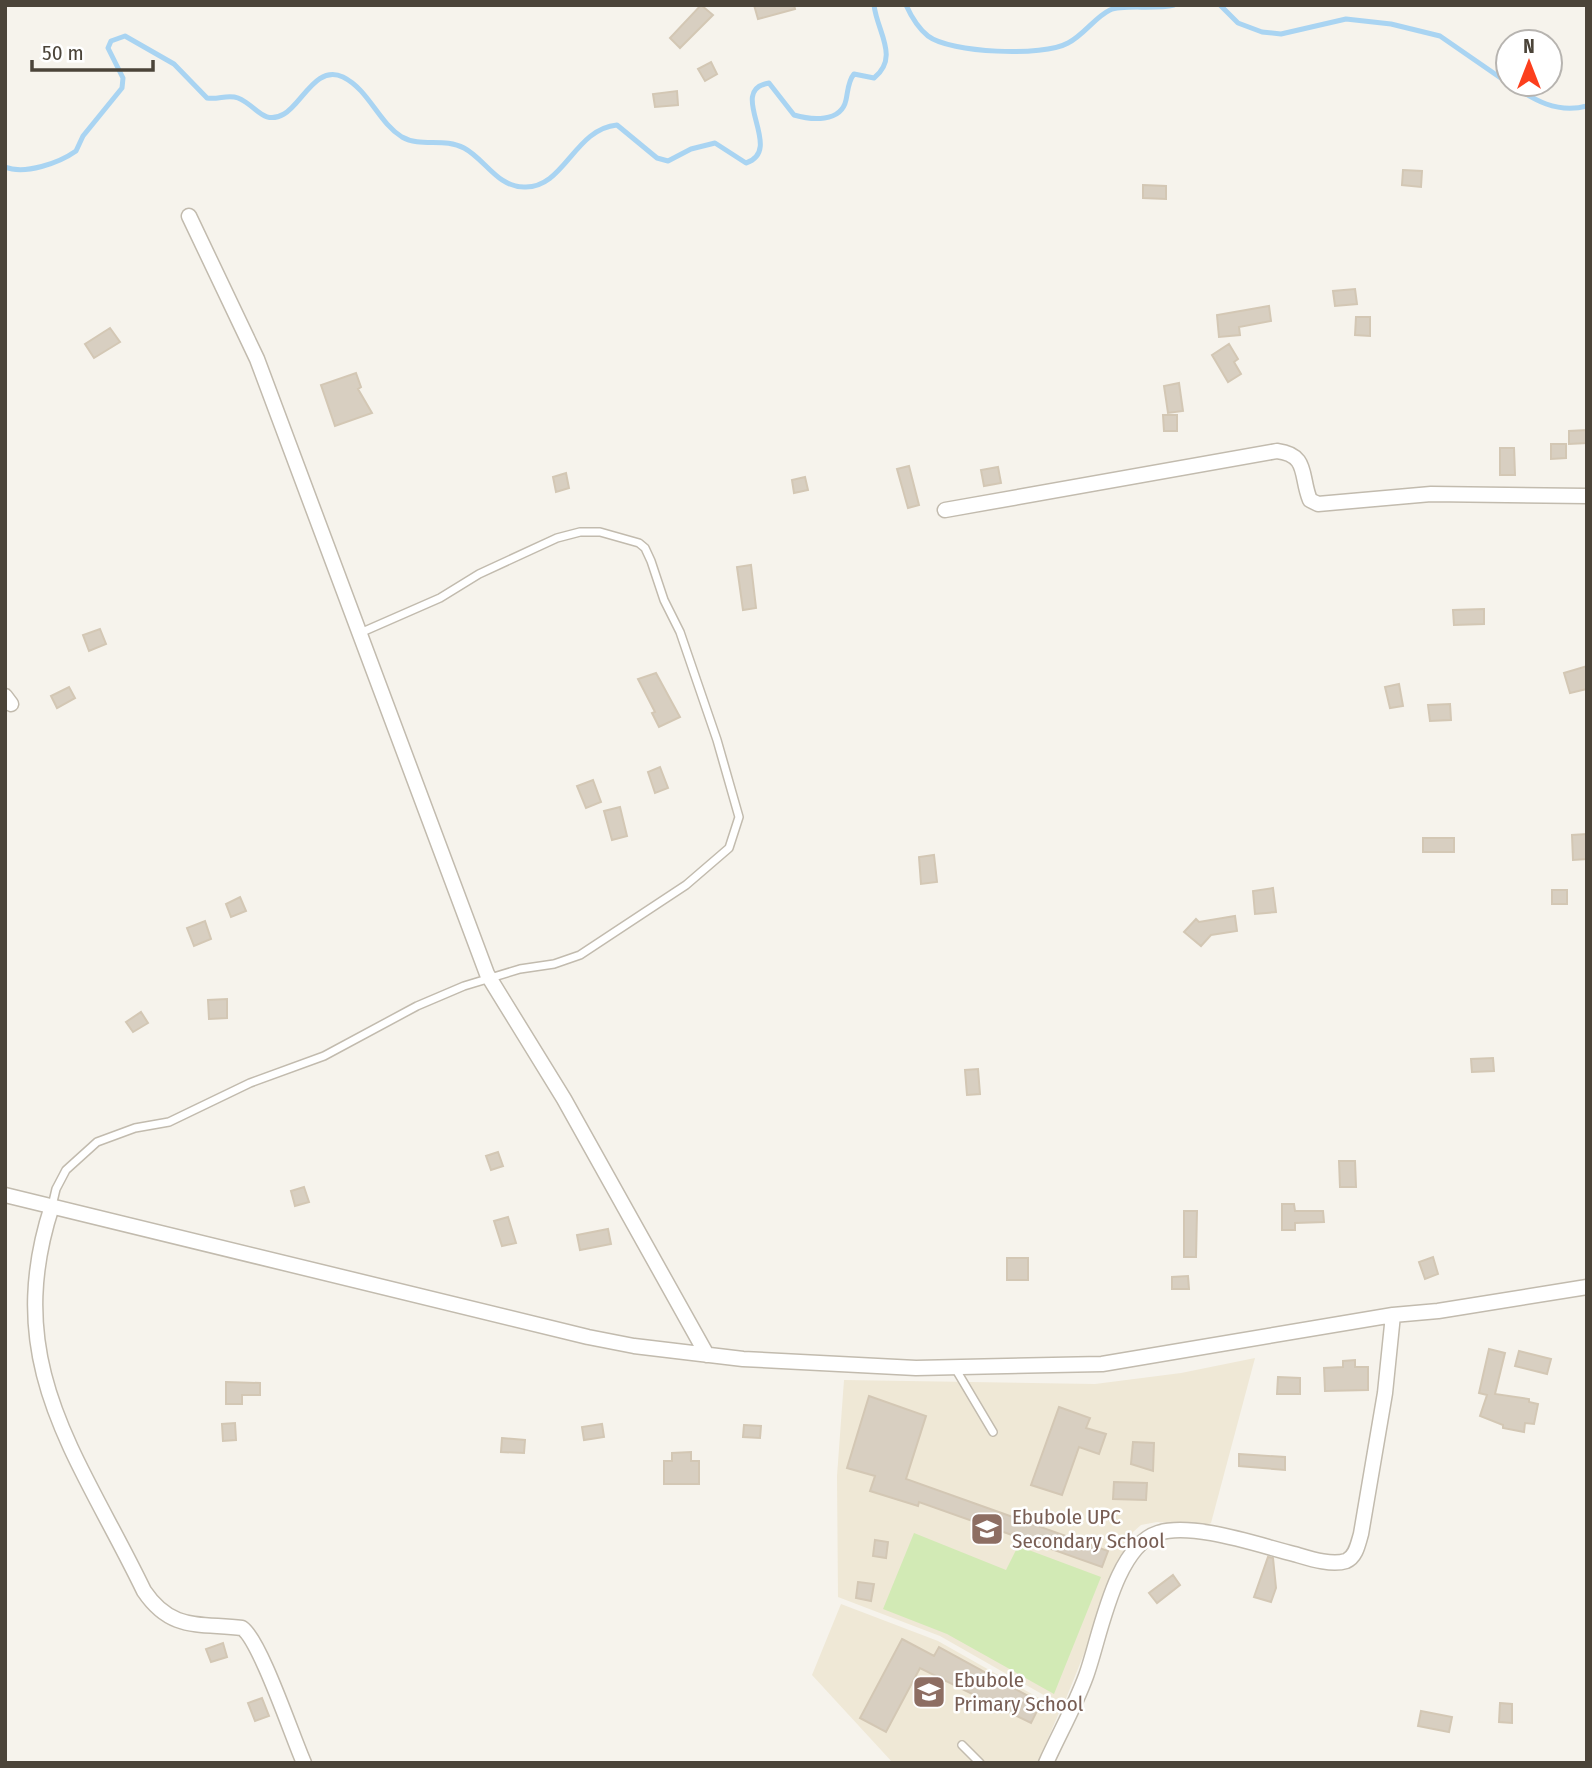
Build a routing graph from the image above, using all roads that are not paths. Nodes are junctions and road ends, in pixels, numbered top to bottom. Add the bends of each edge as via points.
1 (189, 216) dead end
2 (1587, 496) edge
3 (945, 510) dead end
4 (360, 633) junction
5 (489, 978) junction
6 (5, 1195) edge
7 (52, 1206) junction
8 (1587, 1287) edge
9 (1393, 1315) junction
10 (707, 1355) junction
11 (955, 1368) junction
12 (993, 1433) dead end
13 (962, 1745) dead end
14 (304, 1763) edge
15 (981, 1763) edge
16 (1046, 1763) edge

1 - 4 street via 257,359
2 - 3 street via 1432,494 1318,505 1310,500 1300,460 1290,452 1277,451
4 - 5 street
4 - 5 lane via 440,598 533,547 580,532 621,537 645,548 680,632 738,817 729,848 686,885 580,955
5 - 7 lane via 417,1006 358,1040 250,1083 169,1122 97,1142 66,1170
5 - 10 street via 564,1098
6 - 7 street
7 - 10 street via 588,1337
7 - 14 street via 39,1242 33,1308 38,1366 54,1414 158,1612 175,1621 247,1631
8 - 9 street
9 - 11 street via 1102,1364
9 - 16 street via 1385,1393 1354,1555 1345,1561 1316,1560 1217,1536 1157,1533 1134,1553 1119,1575 1086,1676
10 - 11 street via 847,1366
11 - 12 lane
13 - 15 lane

